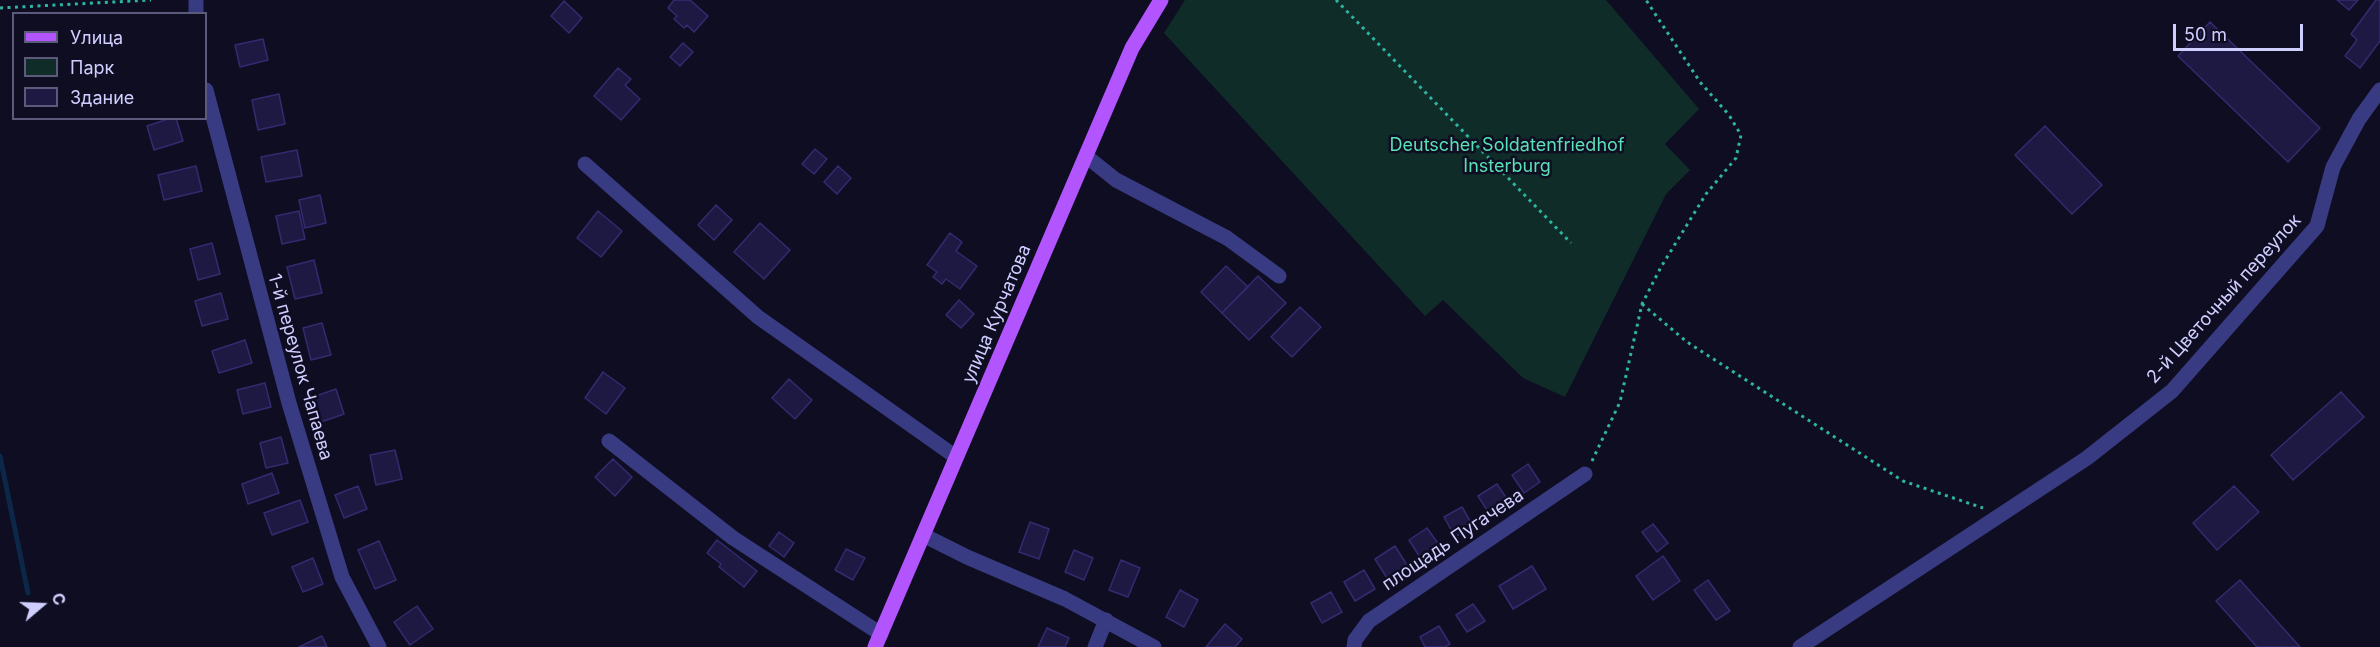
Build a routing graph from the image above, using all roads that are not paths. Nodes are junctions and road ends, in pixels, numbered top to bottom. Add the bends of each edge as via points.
1 (1161, 0) edge
2 (2380, 90) edge
3 (207, 94) edge
4 (1086, 156) junction
5 (585, 164) dead end
6 (1279, 276) dead end
7 (609, 441) dead end
8 (956, 457) junction
9 (1585, 474) road end
10 (923, 535) junction
11 (1106, 620) junction
12 (878, 640) edge
13 (379, 647) edge
14 (1095, 647) edge
15 (1154, 647) edge
16 (1354, 647) edge
17 (1800, 647) edge

1 - 4 main road, улица Курчатова via 1132,48
2 - 17 street, 2-й Цветочный переулок via 2333,167 2317,226 2172,391 2087,458
3 - 13 street, 1-й переулок Чапаева via 289,403 342,577
4 - 6 street via 1116,180 1227,238
4 - 8 main road, улица Курчатова
5 - 8 street via 758,317
7 - 12 street via 734,538
8 - 10 main road, улица Курчатова
9 - 16 street, площадь Пугачева via 1369,621 1355,639
10 - 11 street
10 - 12 main road, улица Курчатова
11 - 14 street
11 - 15 street

